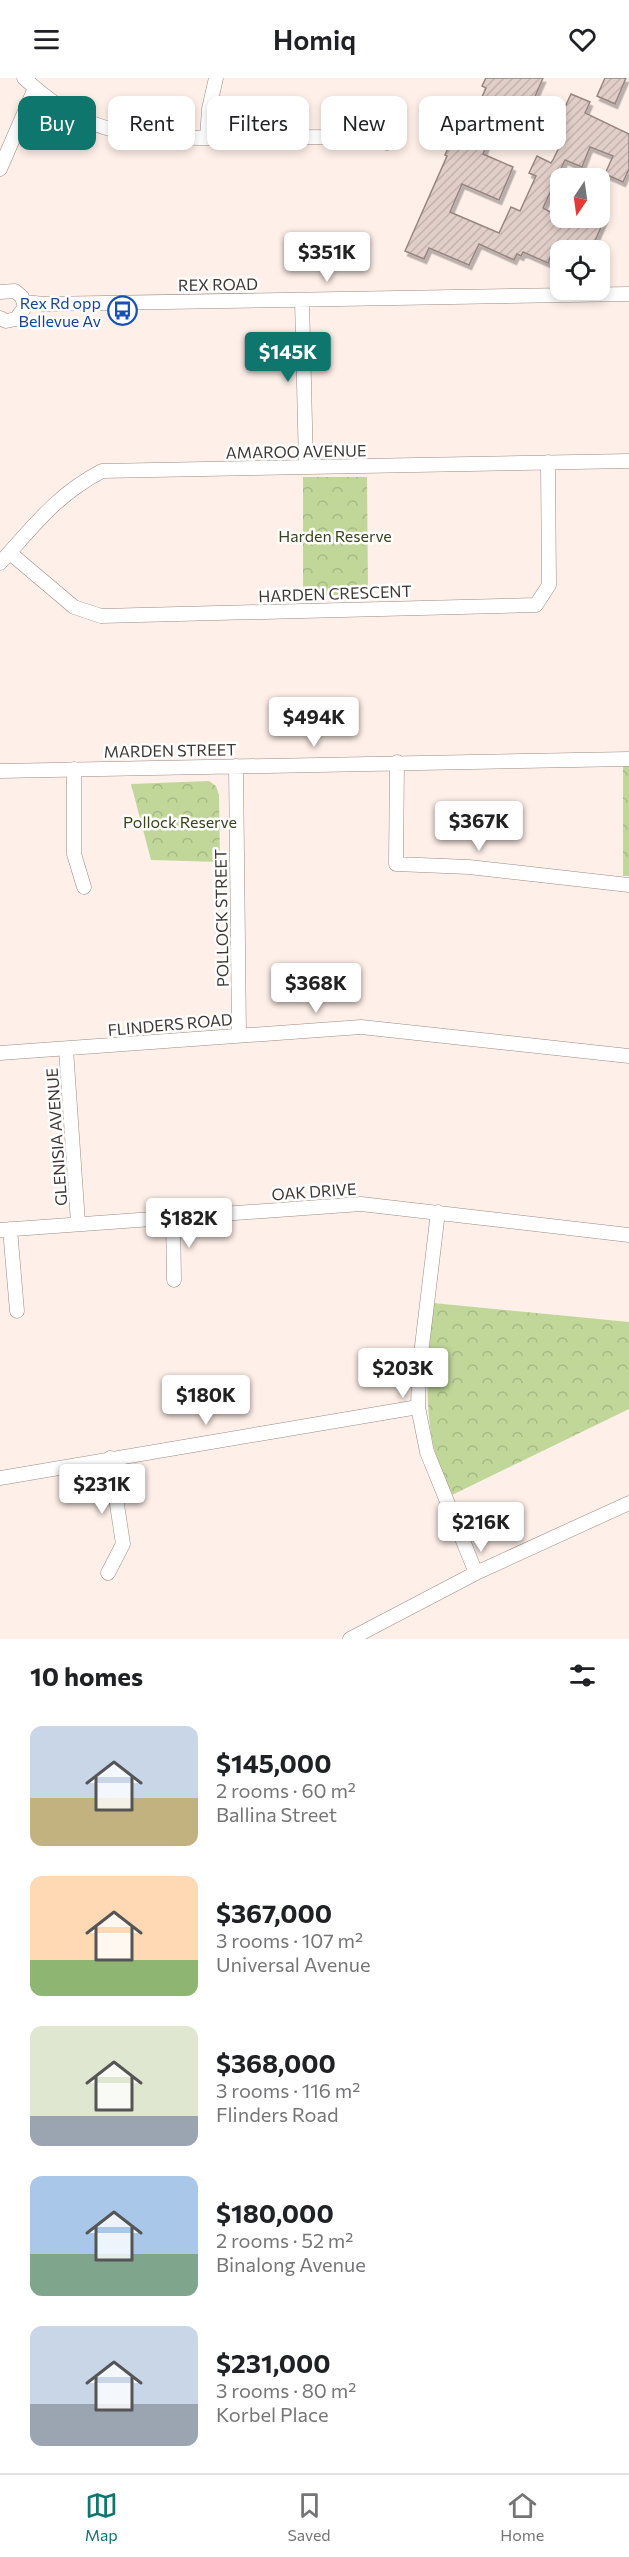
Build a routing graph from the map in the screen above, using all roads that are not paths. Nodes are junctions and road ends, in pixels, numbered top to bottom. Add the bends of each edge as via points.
1 (24, 78) edge
2 (216, 78) edge
3 (35, 88) junction
4 (212, 96) edge
5 (207, 138) edge
6 (0, 169) edge
7 (0, 292) edge
8 (629, 294) edge
9 (302, 300) junction
10 (24, 302) junction
11 (1, 320) edge
12 (629, 461) edge
13 (548, 462) junction
14 (306, 466) junction
15 (5, 558) edge
16 (629, 759) edge
17 (397, 762) junction
18 (236, 766) junction
19 (74, 769) junction
20 (0, 771) edge
21 (629, 885) edge
22 (84, 887) dead end
23 (238, 1035) junction
24 (66, 1049) junction
25 (0, 1053) edge
26 (629, 1056) edge
27 (438, 1212) junction
28 (173, 1218) junction
29 (78, 1223) junction
30 (5, 1230) edge
31 (629, 1235) edge
32 (174, 1281) dead end
33 (17, 1311) dead end
34 (418, 1407) junction
35 (110, 1458) junction
36 (0, 1478) edge
37 (629, 1503) edge
38 (108, 1573) dead end
39 (476, 1573) junction
40 (350, 1639) edge

1 - 3 street
2 - 4 street
3 - 5 street via 63,109 110,130 146,137
3 - 6 street
7 - 10 street, REX ROAD via 15,291
8 - 9 street, REX ROAD
9 - 10 street, REX ROAD
9 - 14 street
10 - 11 street via 20,316 12,321
12 - 13 street, AMAROO AVENUE
13 - 14 street, AMAROO AVENUE
13 - 15 street, HARDEN CRESCENT via 549,585 536,604 101,616 74,607
14 - 15 street, AMAROO AVENUE via 102,471 55,501
16 - 17 street, MARDEN STREET
17 - 18 street, MARDEN STREET
17 - 21 street via 396,864 469,867
18 - 19 street, MARDEN STREET
18 - 23 street, POLLOCK STREET
19 - 20 street, MARDEN STREET
19 - 22 street via 74,854
23 - 24 street, FLINDERS ROAD
23 - 26 street, FLINDERS ROAD via 362,1027
24 - 25 street, FLINDERS ROAD
24 - 29 street, GLENISIA AVENUE
27 - 28 street, OAK DRIVE via 361,1204
27 - 31 street, OAK DRIVE
27 - 34 street
28 - 29 street, OAK DRIVE
28 - 32 street
29 - 30 street, OAK DRIVE
30 - 33 street
34 - 35 street
34 - 39 street via 427,1452
35 - 36 street
35 - 38 street via 123,1544
37 - 39 street
39 - 40 street

